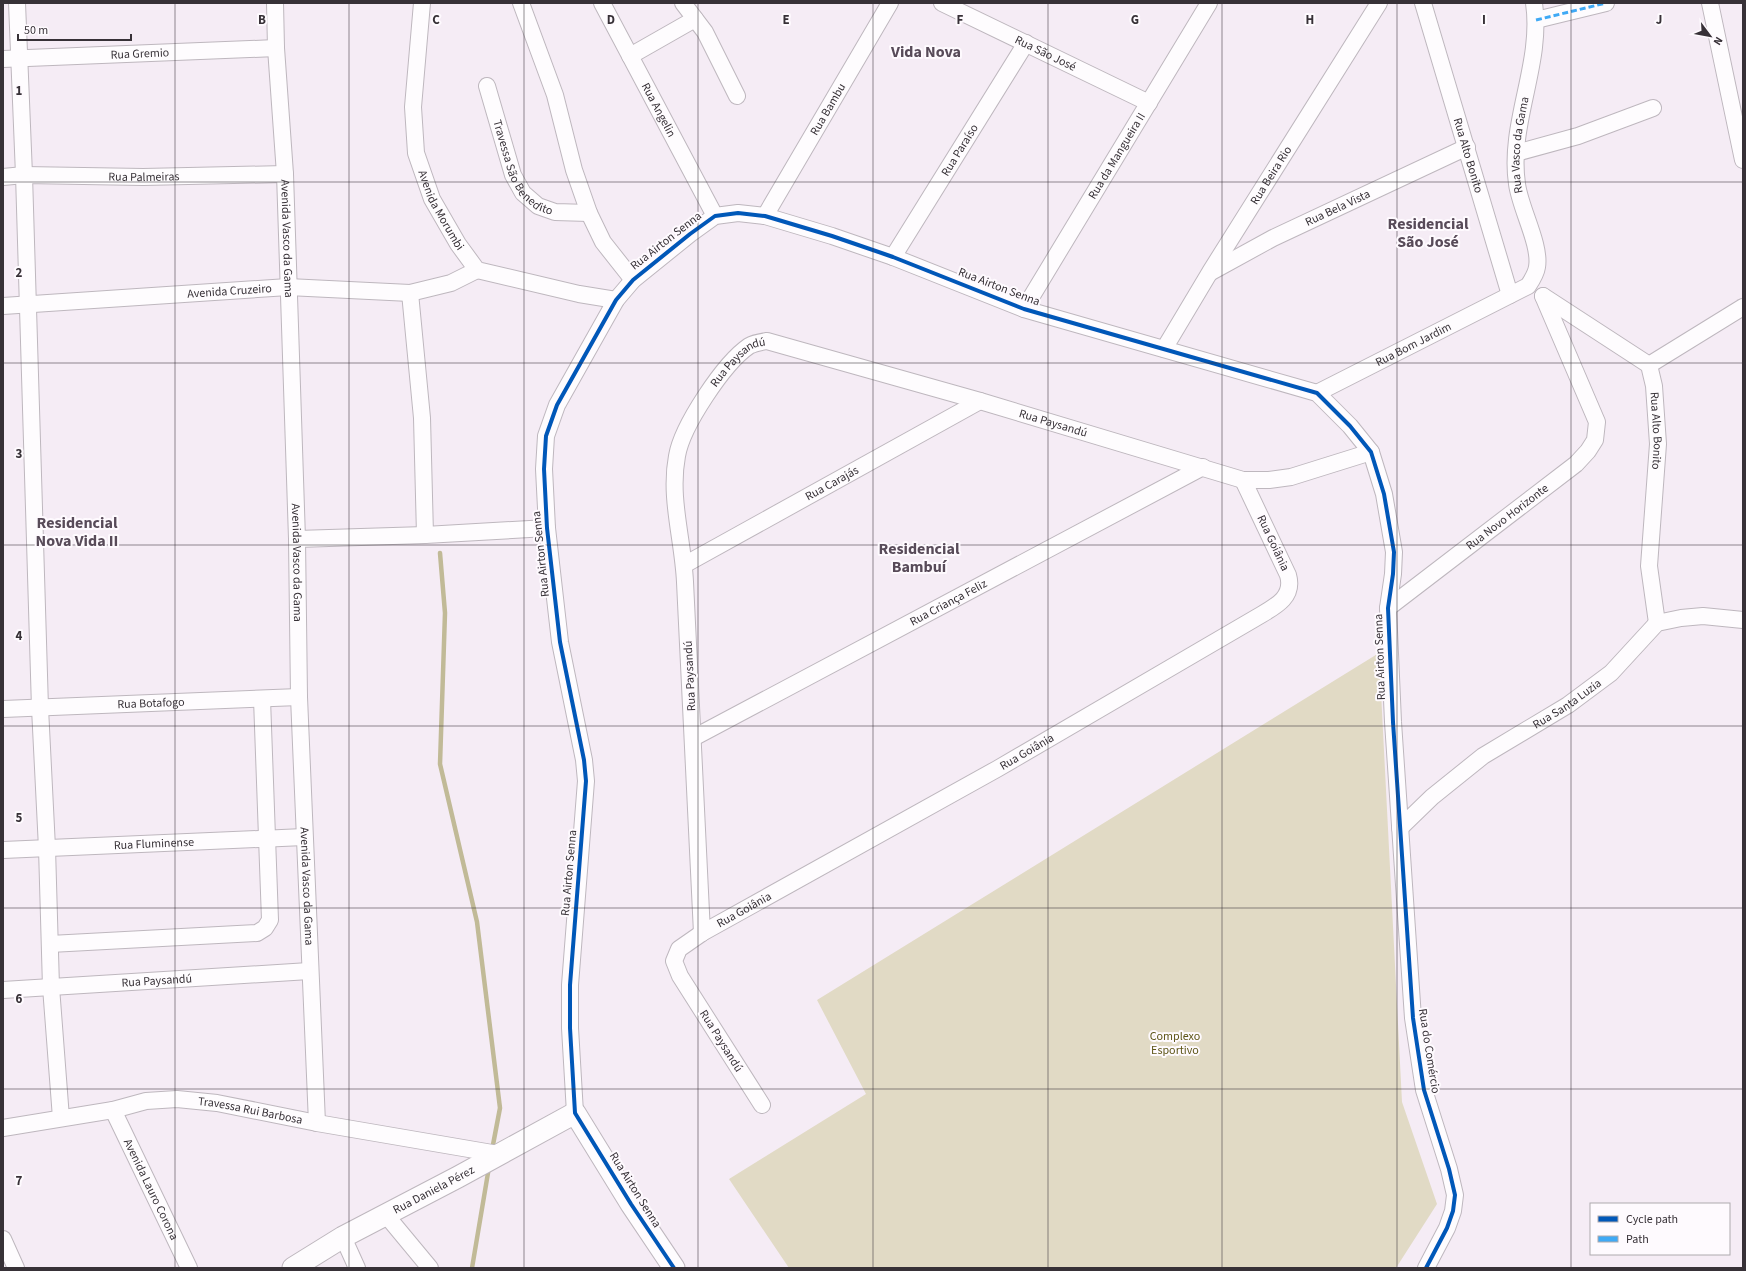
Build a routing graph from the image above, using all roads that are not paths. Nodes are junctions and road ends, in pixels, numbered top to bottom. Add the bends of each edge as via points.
1 (17, 3) edge
2 (275, 3) edge
3 (422, 3) edge
4 (521, 3) edge
5 (602, 3) edge
6 (683, 3) edge
7 (890, 3) edge
8 (942, 3) edge
9 (1209, 3) edge
10 (1380, 3) edge
11 (1534, 3) edge
12 (1606, 3) edge
13 (1710, 3) edge
14 (1425, 9) edge
15 (695, 19) junction
16 (1536, 20) junction
17 (1026, 43) junction
18 (276, 48) junction
19 (630, 56) junction
20 (3, 59) edge
21 (20, 59) junction
22 (487, 86) dead end
23 (737, 96) dead end
24 (1149, 103) junction
25 (1653, 108) dead end
26 (1467, 147) junction
27 (1516, 152) junction
28 (1743, 160) edge
29 (285, 174) junction
30 (24, 175) junction
31 (3, 176) edge
32 (589, 213) junction
33 (715, 216) junction
34 (766, 216) junction
35 (893, 258) junction
36 (477, 270) junction
37 (1210, 272) junction
38 (633, 280) junction
39 (1528, 286) junction
40 (288, 288) junction
41 (410, 293) junction
42 (1510, 295) junction
43 (1543, 296) junction
44 (616, 300) junction
45 (28, 305) junction
46 (3, 306) edge
47 (1743, 307) edge
48 (1024, 309) junction
49 (1164, 349) junction
50 (1649, 365) junction
51 (1317, 393) junction
52 (980, 401) junction
53 (1370, 452) junction
54 (1203, 467) junction
55 (1243, 480) junction
56 (547, 528) junction
57 (425, 535) junction
58 (297, 539) junction
59 (684, 565) junction
60 (1388, 608) junction
61 (1743, 620) edge
62 (1657, 623) junction
63 (299, 697) junction
64 (262, 699) junction
65 (40, 708) junction
66 (3, 709) edge
67 (693, 738) junction
68 (1400, 828) junction
69 (304, 837) junction
70 (267, 839) junction
71 (47, 848) junction
72 (3, 850) edge
73 (702, 933) junction
74 (50, 944) junction
75 (309, 971) junction
76 (680, 976) joint
77 (51, 987) junction
78 (3, 990) edge
79 (762, 1105) dead end
80 (113, 1110) junction
81 (575, 1112) junction
82 (61, 1118) junction
83 (317, 1123) junction
84 (3, 1128) edge
85 (491, 1156) junction
86 (386, 1215) junction
87 (343, 1237) junction
88 (3, 1239) edge
89 (16, 1268) edge
90 (189, 1268) edge
91 (293, 1268) edge
92 (357, 1268) edge
93 (430, 1268) edge
94 (674, 1268) edge
95 (1426, 1268) edge

1 - 21 street
2 - 18 street, Avenida Vasco da Gama
3 - 36 street, Avenida Morumbi via 413,107 416,153 432,199 458,244
4 - 32 street via 555,95 574,170
5 - 19 street, Rua Angelin
6 - 15 street
7 - 34 street, Rua Bambu
8 - 17 street, Rua São José
9 - 24 street, Rua da Mangueira II
10 - 37 street, Rua Beira Rio
11 - 16 street, Rua Vasco da Gama
12 - 16 street
13 - 28 street
14 - 26 street, Rua Alto Bonito
15 - 19 street
15 - 23 street via 705,32
16 - 27 street, Rua Vasco da Gama via 1534,49
17 - 24 street, Rua São José
17 - 35 street, Rua Paraíso
18 - 21 street, Rua Gremio
18 - 29 street, Avenida Vasco da Gama
19 - 33 street, Rua Angelin
20 - 21 street, Rua Gremio
21 - 30 street
22 - 32 street, Travessa São Benedito via 513,175 522,193 538,206 555,212
24 - 48 street, Rua da Mangueira II
25 - 27 street via 1578,136
26 - 37 street, Rua Bela Vista via 1273,238
26 - 42 street, Rua Alto Bonito
27 - 39 street, Rua Vasco da Gama via 1517,185 1537,254 1537,267
29 - 30 street, Rua Palmeiras via 143,177
29 - 40 street, Avenida Vasco da Gama
30 - 31 street, Rua Palmeiras
30 - 45 street
32 - 38 street via 602,242
33 - 34 street, Rua Airton Senna via 738,213
33 - 38 street, Rua Airton Senna
34 - 35 street, Rua Airton Senna
35 - 48 street, Rua Airton Senna
36 - 41 street, Avenida Cruzeiro via 451,283
36 - 44 street
37 - 49 street, Rua Beira Rio
38 - 44 street, Rua Airton Senna
39 - 42 street
39 - 43 street
40 - 41 street, Avenida Cruzeiro
40 - 45 street, Avenida Cruzeiro
40 - 58 street, Avenida Vasco da Gama
41 - 57 street via 422,418
42 - 51 street, Rua Bom Jardim
43 - 50 street
43 - 60 street, Rua Novo Horizonte via 1597,422 1595,440 1576,464
44 - 56 street, Rua Airton Senna via 557,404 546,436 544,469
45 - 46 street, Avenida Cruzeiro
45 - 65 street
47 - 50 street
48 - 49 street, Rua Airton Senna
49 - 51 street, Rua Airton Senna
50 - 62 street, Rua Alto Bonito via 1654,386 1658,444 1649,566
51 - 53 street, Rua Airton Senna via 1350,426
52 - 54 street, Rua Paysandú
52 - 59 street, Rua Carajás
52 - 59 street, Rua Paysandú via 767,341 750,345 733,359 710,390 684,433 677,454 673,482
53 - 55 street, Rua Paysandú via 1291,478
53 - 60 street, Rua Airton Senna via 1384,494 1394,552
54 - 55 street, Rua Paysandú
54 - 67 street, Rua Criança Feliz
55 - 73 street, Rua Goiânia via 1288,575 1290,584 1285,597 1254,619 997,769
56 - 57 street
56 - 81 street, Rua Airton Senna via 560,642 586,781 570,985
57 - 58 street
58 - 63 street, Avenida Vasco da Gama
59 - 67 street, Rua Paysandú
60 - 68 street, Rua Airton Senna
61 - 62 street via 1703,616
62 - 68 street, Rua Santa Luzia via 1611,673 1568,705 1483,756 1432,797
63 - 64 street, Rua Botafogo
63 - 69 street, Avenida Vasco da Gama
64 - 65 street, Rua Botafogo
64 - 70 street
65 - 66 street, Rua Botafogo
65 - 71 street
67 - 73 street, Rua Paysandú
68 - 95 street, Rua do Comércio via 1410,991 1416,1040 1424,1090 1455,1195 1448,1228
69 - 70 street, Rua Fluminense
69 - 75 street, Avenida Vasco da Gama
70 - 71 street, Rua Fluminense
70 - 74 street via 270,920 265,928 256,933
71 - 72 street, Rua Fluminense
71 - 74 street
73 - 76 street, Rua Goiânia via 679,949 675,955 674,961
74 - 77 street
75 - 77 street, Rua Paysandú
75 - 83 street, Avenida Vasco da Gama
76 - 79 street, Rua Paysandú
77 - 78 street, Rua Paysandú
77 - 82 street
80 - 82 street, Travessa Rui Barbosa
80 - 83 street, Travessa Rui Barbosa via 146,1101 178,1098
80 - 90 street, Avenida Lauro Corona
81 - 85 street, Rua Daniela Pérez
81 - 94 street, Rua Airton Senna via 631,1204
82 - 84 street, Travessa Rui Barbosa
83 - 85 street, Travessa Rui Barbosa
85 - 86 street, Rua Daniela Pérez
86 - 87 street, Rua Daniela Pérez
86 - 93 street
87 - 91 street, Rua Daniela Pérez
87 - 92 street
88 - 89 street

